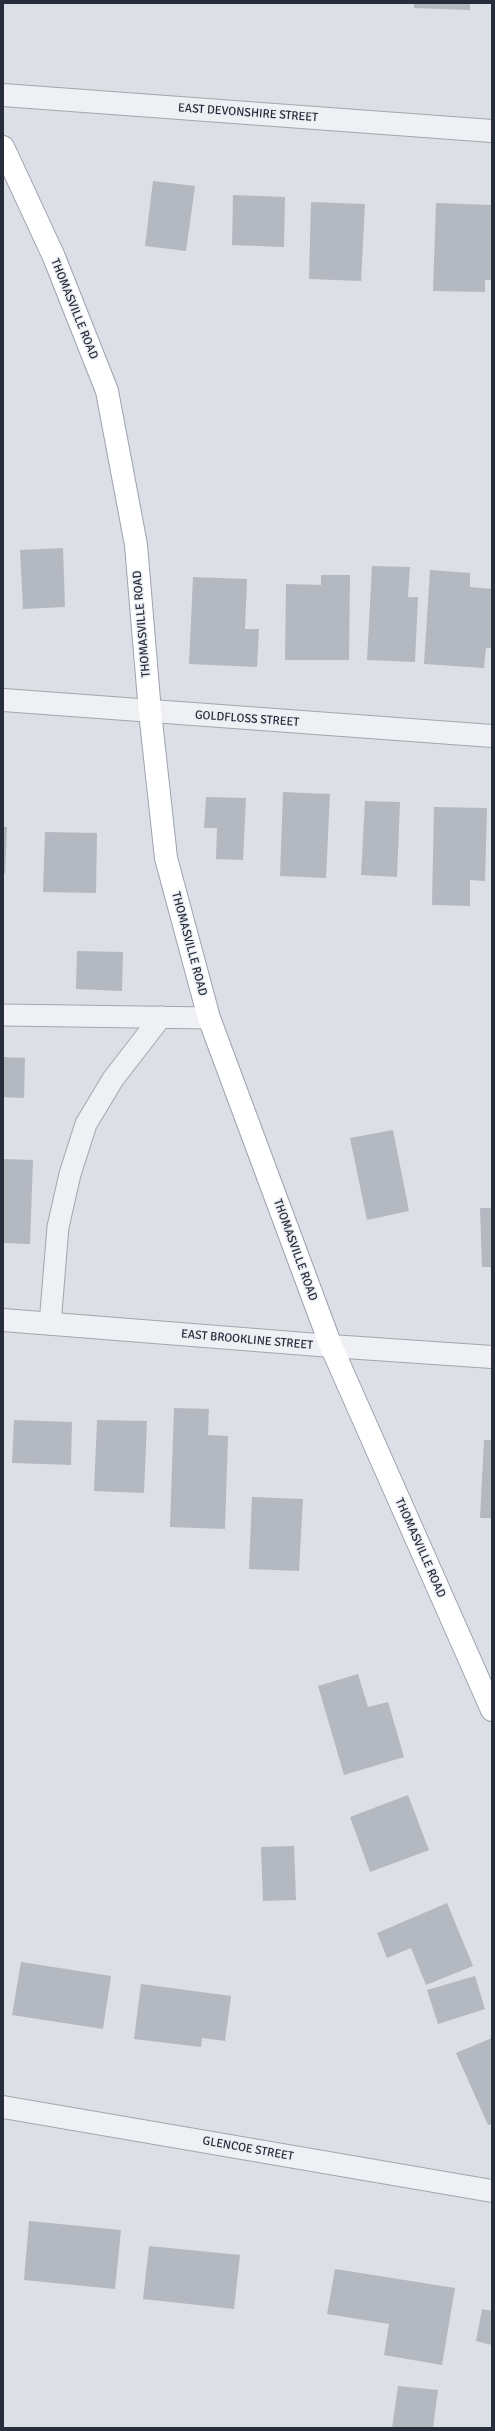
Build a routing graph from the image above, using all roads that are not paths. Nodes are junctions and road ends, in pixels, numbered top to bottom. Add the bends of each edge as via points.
1 (3, 96) edge
2 (492, 131) edge
3 (3, 147) edge
4 (3, 700) edge
5 (150, 712) junction
6 (492, 736) edge
7 (3, 1015) edge
8 (161, 1017) junction
9 (209, 1018) junction
10 (3, 1320) edge
11 (50, 1324) junction
12 (331, 1346) junction
13 (492, 1357) edge
14 (492, 1710) edge
15 (3, 2107) edge
16 (492, 2191) edge

1 - 2 street, EAST DEVONSHIRE STREET
3 - 5 main road, THOMASVILLE ROAD via 54,257 107,391 136,545
4 - 5 street, GOLDFLOSS STREET
5 - 6 street, GOLDFLOSS STREET
5 - 9 main road, THOMASVILLE ROAD via 166,858
7 - 8 lane
8 - 9 lane
8 - 11 lane via 113,1079 86,1124 70,1174 58,1227
9 - 12 main road, THOMASVILLE ROAD
10 - 11 street, EAST BROOKLINE STREET
11 - 12 street, EAST BROOKLINE STREET
12 - 13 street, EAST BROOKLINE STREET
12 - 14 main road, THOMASVILLE ROAD
15 - 16 street, GLENCOE STREET

